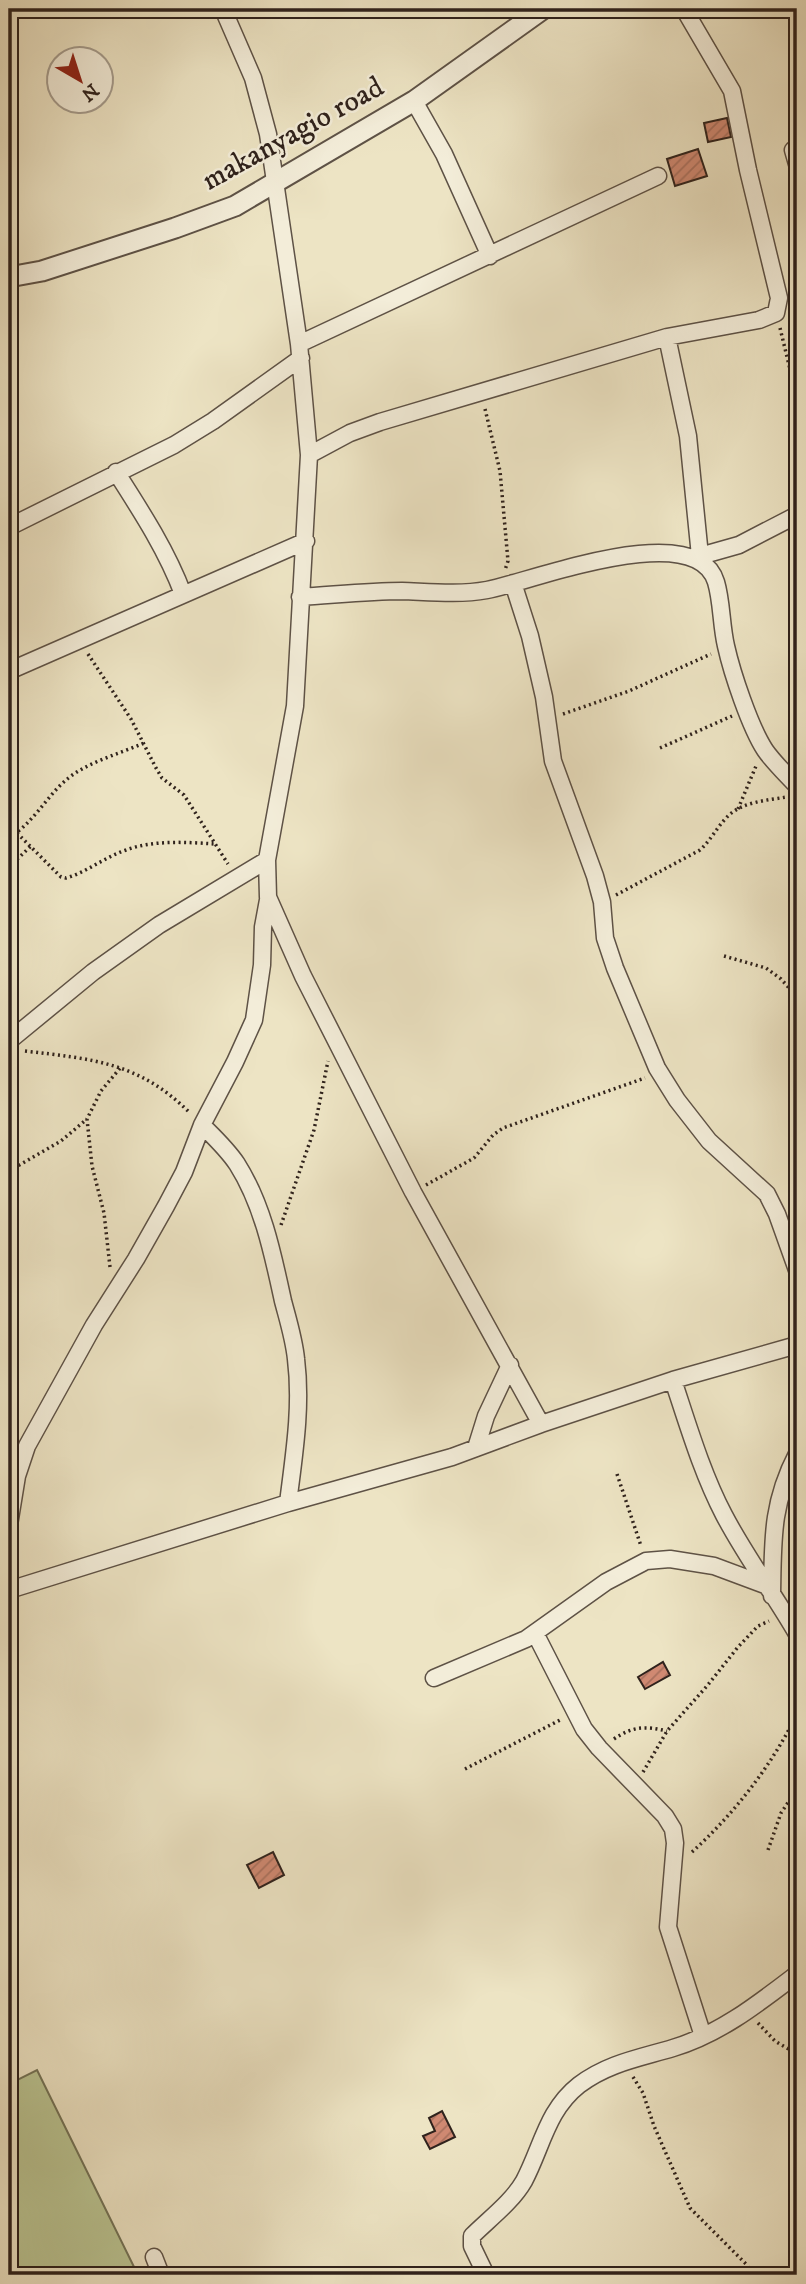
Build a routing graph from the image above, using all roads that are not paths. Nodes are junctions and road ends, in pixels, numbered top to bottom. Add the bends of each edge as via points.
1 (223, 9) edge
2 (543, 9) edge
3 (684, 9) edge
4 (414, 101) junction
5 (658, 176) dead end
6 (276, 183) junction
7 (490, 256) junction
8 (9, 277) edge
9 (667, 337) junction
10 (300, 351) junction
11 (309, 455) junction
12 (116, 472) junction
13 (797, 515) edge
14 (9, 527) edge
15 (306, 541) junction
16 (696, 557) junction
17 (513, 583) junction
18 (183, 594) junction
19 (300, 597) junction
20 (9, 671) edge
21 (797, 786) edge
22 (267, 860) junction
23 (268, 897) junction
24 (15, 1046) edge
25 (202, 1125) junction
26 (797, 1270) edge
27 (797, 1345) edge
28 (510, 1365) junction
29 (673, 1380) junction
30 (541, 1424) junction
31 (476, 1448) junction
32 (797, 1454) edge
33 (288, 1503) junction
34 (9, 1525) edge
35 (9, 1590) edge
36 (769, 1591) junction
37 (535, 1633) junction
38 (797, 1634) edge
39 (434, 1678) dead end
40 (797, 1974) edge
41 (703, 2036) junction
42 (154, 2257) dead end
43 (161, 2275) edge
44 (486, 2275) edge

1 - 6 street via 259,97
2 - 4 street, makanyagio road
3 - 9 street via 732,91 779,298 776,313 758,320
4 - 6 street, makanyagio road
4 - 7 street via 444,154
5 - 7 street
6 - 8 street, makanyagio road via 235,206 175,228 42,271
6 - 10 street
7 - 10 street
9 - 11 street via 380,422
9 - 16 street via 688,436
10 - 11 street
10 - 12 street via 213,421
11 - 15 street
12 - 14 street
12 - 18 street via 150,526
13 - 16 street via 739,545
15 - 18 street
15 - 19 street
16 - 17 street via 623,556
16 - 21 street via 716,580 726,647 747,710 764,748
17 - 19 street via 455,593
17 - 26 street via 530,636 554,761 602,902 605,938 660,1072 709,1141 767,1194
18 - 20 street
19 - 22 street via 295,706
22 - 23 street
22 - 24 street via 159,925 93,972
23 - 25 street via 254,1020
23 - 28 street via 413,1192
25 - 33 street via 224,1146 244,1177 270,1245 296,1358 296,1440
25 - 34 street via 166,1206 26,1447
27 - 29 street
28 - 30 street
28 - 31 street
29 - 30 street
29 - 36 street via 723,1513
30 - 31 street
31 - 33 street
32 - 36 street via 774,1516
33 - 35 street
36 - 37 street via 714,1566 670,1559 646,1561 606,1582
36 - 38 street
37 - 39 street
37 - 41 street via 584,1729 673,1829 675,1867 668,1927
40 - 41 street via 748,2011
41 - 44 street via 621,2061 578,2086 554,2111 523,2182 472,2236
42 - 43 street

